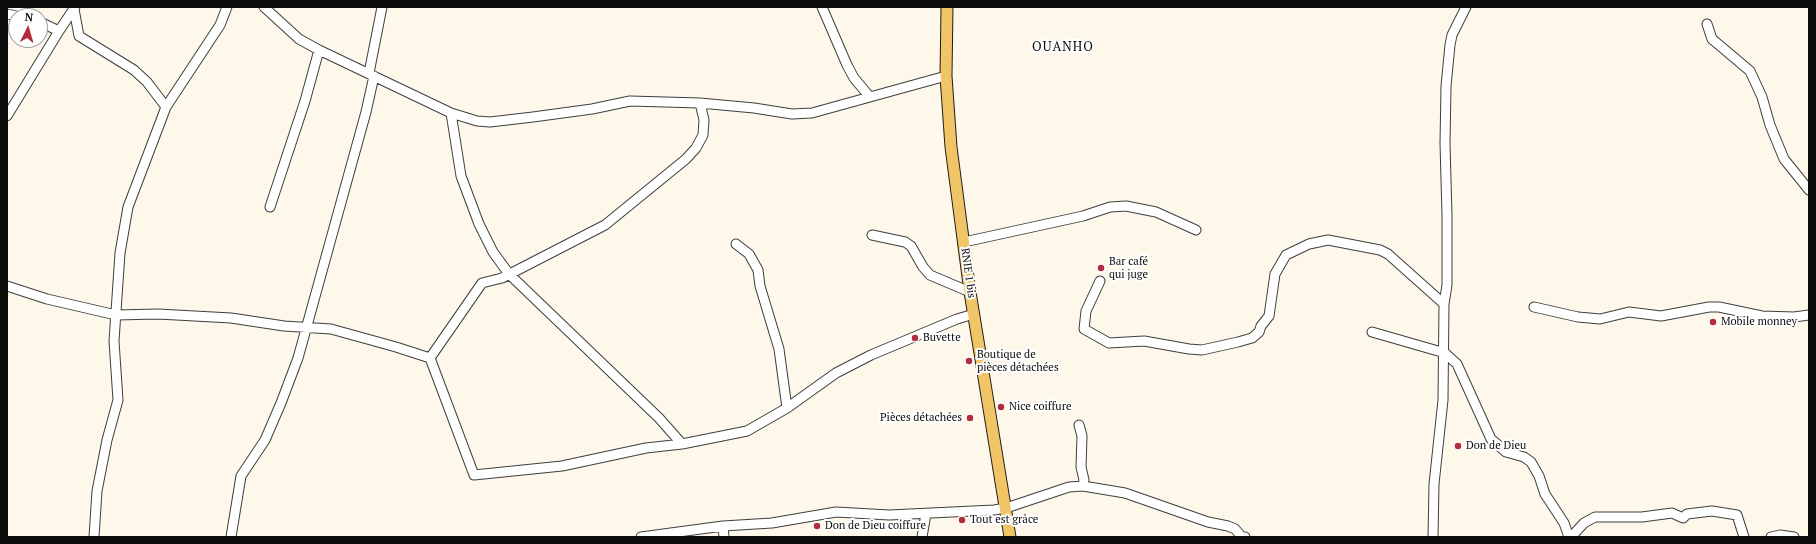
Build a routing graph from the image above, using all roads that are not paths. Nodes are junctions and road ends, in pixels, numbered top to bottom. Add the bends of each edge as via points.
1 (227, 7) edge
2 (264, 7) edge
3 (382, 7) edge
4 (822, 7) edge
5 (948, 7) edge
6 (1466, 7) edge
7 (75, 8) edge
8 (1707, 24) dead end
9 (48, 26) edge
10 (58, 31) junction
11 (319, 50) junction
12 (372, 75) junction
13 (946, 76) junction
14 (869, 96) junction
15 (700, 103) junction
16 (166, 106) junction
17 (451, 113) junction
18 (7, 116) edge
19 (1809, 190) edge
20 (270, 207) dead end
21 (1196, 230) dead end
22 (872, 235) dead end
23 (964, 242) junction
24 (736, 244) dead end
25 (509, 274) junction
26 (1100, 281) dead end
27 (7, 286) edge
28 (970, 292) junction
29 (1444, 304) junction
30 (1534, 307) dead end
31 (974, 314) junction
32 (116, 315) junction
33 (1809, 315) edge
34 (307, 327) junction
35 (1372, 332) dead end
36 (1445, 353) junction
37 (430, 358) junction
38 (787, 408) junction
39 (1080, 426) dead end
40 (682, 444) junction
41 (1083, 486) junction
42 (1006, 508) junction
43 (926, 514) junction
44 (723, 526) junction
45 (94, 537) edge
46 (231, 537) edge
47 (641, 537) edge
48 (724, 537) edge
49 (922, 537) edge
50 (1010, 537) edge
51 (1245, 537) edge
52 (1433, 537) edge
53 (1570, 537) edge
54 (1744, 537) edge
55 (1771, 537) edge
56 (1794, 537) edge

1 - 16 street via 220,25
2 - 11 street via 289,31
3 - 12 street
4 - 14 street via 851,71
5 - 13 main road, RNIE 1 bis
6 - 29 street via 1450,45 1446,86 1448,215 1447,285
7 - 10 street
7 - 16 street via 79,36 134,70
8 - 19 street via 1712,39 1750,71 1784,159
9 - 10 street
10 - 18 street
11 - 12 street
11 - 20 street
12 - 17 street
12 - 34 street
13 - 14 street
13 - 23 main road, RNIE 1 bis via 951,148
14 - 15 street via 812,113 792,114
15 - 17 street via 630,100 592,109 490,122
15 - 25 street via 704,120 703,135 686,159 605,225
16 - 32 street via 128,207 120,253
17 - 25 street via 461,176 479,224 493,252
21 - 23 street via 1156,212 1126,206 1110,207 1083,216
22 - 28 street via 905,242 911,246 930,274
23 - 28 main road, RNIE 1 bis
24 - 38 street via 749,254 758,270 760,286 779,349
25 - 37 street via 482,283
25 - 40 street via 659,418
26 - 29 street via 1086,311 1084,328 1110,343 1144,341 1202,350 1252,338 1259,332 1269,316 1275,274 1286,255 1309,244 1328,240 1380,250 1388,254
27 - 32 street via 47,299
28 - 31 main road, RNIE 1 bis
29 - 36 street
30 - 33 street via 1600,319 1629,312 1661,316 1709,307 1762,316
31 - 38 street via 872,355 836,373
31 - 42 main road, RNIE 1 bis
32 - 34 street via 158,314 231,318
32 - 45 street via 114,341 118,400 97,491
34 - 37 street via 331,329
34 - 46 street via 281,403 265,440 241,476
35 - 36 street
36 - 52 street via 1434,484
36 - 53 street via 1457,364 1491,439 1506,452 1524,457 1531,462 1545,494
37 - 40 street via 474,475 562,466 646,448
38 - 40 street via 747,430
39 - 41 street
41 - 42 street via 1069,487
41 - 51 street via 1125,493 1208,522 1228,526
42 - 43 street
42 - 50 main road, RNIE 1 bis
43 - 44 street via 836,512 772,523
43 - 49 street
44 - 47 street
44 - 48 street
53 - 54 street via 1584,523 1595,517 1642,517 1672,513 1683,518 1687,514 1712,511 1737,515
55 - 56 street via 1780,534

